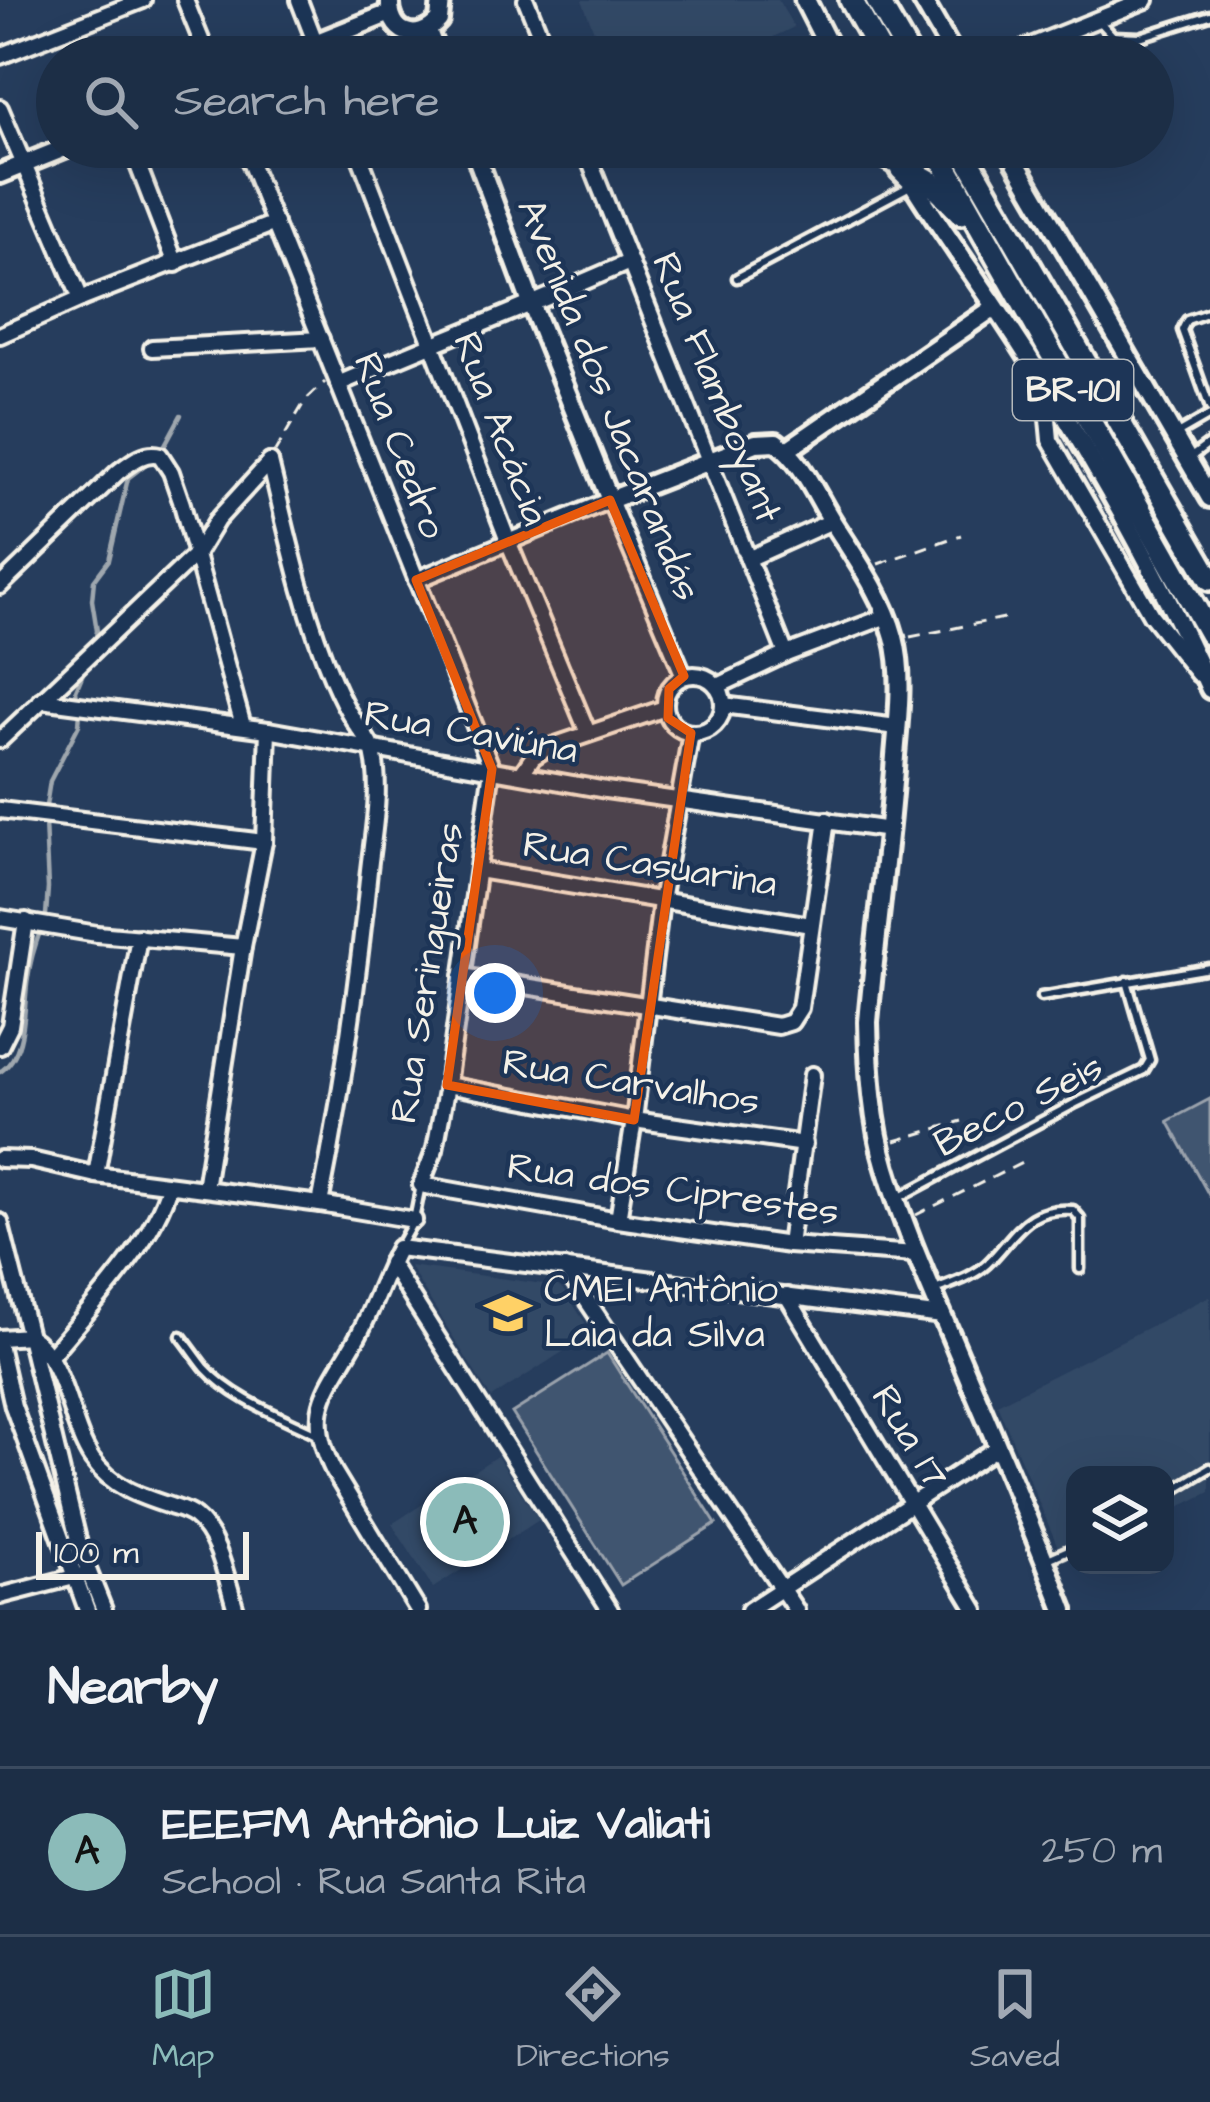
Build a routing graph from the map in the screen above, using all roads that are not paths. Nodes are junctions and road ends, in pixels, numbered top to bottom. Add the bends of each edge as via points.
1 (143, 0) edge
2 (185, 0) edge
3 (298, 0) edge
4 (441, 0) edge
5 (526, 0) edge
6 (805, 0) edge
7 (850, 0) edge
8 (877, 0) edge
9 (892, 0) edge
10 (922, 0) edge
11 (1146, 0) edge
12 (390, 6) edge
13 (1210, 15) edge
14 (1098, 19) junction
15 (428, 31) junction
16 (51, 36) edge
17 (200, 36) edge
18 (312, 36) edge
19 (341, 36) edge
20 (430, 36) edge
21 (541, 36) edge
22 (823, 36) edge
23 (871, 36) edge
24 (898, 36) edge
25 (902, 36) edge
26 (943, 36) edge
27 (1056, 36) edge
28 (1122, 36) edge
29 (1146, 36) edge
30 (36, 42) edge
31 (0, 56) edge
32 (0, 108) edge
33 (36, 160) edge
34 (23, 165) junction
35 (138, 168) edge
36 (252, 168) edge
37 (364, 168) edge
38 (481, 168) edge
39 (592, 168) edge
40 (898, 168) edge
41 (909, 168) edge
42 (947, 168) edge
43 (973, 168) edge
44 (1019, 168) edge
45 (0, 174) edge
46 (913, 184) junction
47 (275, 224) junction
48 (629, 262) junction
49 (1000, 262) junction
50 (176, 264) junction
51 (737, 278) dead end
52 (81, 299) junction
53 (532, 306) junction
54 (995, 307) junction
55 (1210, 312) edge
56 (4, 333) edge
57 (321, 339) junction
58 (431, 344) junction
59 (152, 348) dead end
60 (0, 350) edge
61 (336, 378) junction
62 (1210, 411) edge
63 (1174, 435) junction
64 (1210, 443) edge
65 (787, 450) junction
66 (709, 460) junction
67 (1188, 460) junction
68 (1207, 487) edge
69 (610, 500) junction
70 (832, 521) junction
71 (508, 541) junction
72 (196, 553) junction
73 (750, 558) junction
74 (1210, 579) edge
75 (416, 580) junction
76 (0, 586) edge
77 (886, 616) junction
78 (1210, 634) edge
79 (786, 654) junction
80 (684, 676) junction
81 (718, 686) junction
82 (1210, 689) edge
83 (41, 700) junction
84 (724, 705) junction
85 (665, 708) junction
86 (243, 726) junction
87 (897, 727) junction
88 (268, 730) junction
89 (588, 733) junction
90 (692, 734) junction
91 (0, 740) edge
92 (373, 748) junction
93 (492, 769) junction
94 (522, 773) junction
95 (679, 800) junction
96 (0, 810) edge
97 (827, 820) junction
98 (890, 830) junction
99 (264, 842) junction
100 (478, 871) junction
101 (661, 902) junction
102 (0, 918) edge
103 (26, 921) junction
104 (811, 925) junction
105 (140, 937) junction
106 (243, 947) junction
107 (1210, 968) edge
108 (462, 976) junction
109 (1127, 981) junction
110 (1041, 997) dead end
111 (648, 1004) junction
112 (0, 1046) edge
113 (812, 1076) dead end
114 (448, 1085) junction
115 (634, 1120) junction
116 (804, 1144) junction
117 (0, 1159) edge
118 (97, 1175) junction
119 (421, 1185) junction
120 (170, 1186) junction
121 (205, 1188) junction
122 (897, 1198) junction
123 (320, 1204) junction
124 (413, 1220) junction
125 (618, 1220) junction
126 (0, 1222) edge
127 (789, 1245) junction
128 (915, 1254) junction
129 (394, 1255) junction
130 (565, 1268) junction
131 (1080, 1268) dead end
132 (932, 1292) junction
133 (787, 1296) junction
134 (943, 1316) junction
135 (29, 1336) junction
136 (182, 1336) dead end
137 (0, 1338) edge
138 (0, 1349) edge
139 (50, 1356) junction
140 (6, 1408) edge
141 (319, 1436) junction
142 (998, 1448) junction
143 (1210, 1468) edge
144 (1174, 1490) edge
145 (910, 1504) junction
146 (1066, 1551) edge
147 (1045, 1560) junction
148 (81, 1576) junction
149 (782, 1590) junction
150 (0, 1596) edge
151 (86, 1610) edge
152 (104, 1610) edge
153 (236, 1610) edge
154 (418, 1610) edge
155 (610, 1610) edge
156 (749, 1610) edge
157 (796, 1610) edge
158 (976, 1610) edge
159 (1064, 1610) edge

1 - 16 street
2 - 17 street
3 - 18 street
4 - 15 street via 441,16
5 - 21 street
6 - 22 main road
7 - 23 main road
8 - 24 main road
9 - 25 main road
10 - 26 street
11 - 14 street
12 - 15 street via 402,30
12 - 19 street
13 - 29 lane
14 - 27 street
14 - 28 lane
15 - 20 street
30 - 31 street
32 - 34 street
33 - 34 street
34 - 45 street
34 - 52 street
35 - 50 street
36 - 47 street, Rua Cedro
37 - 58 street, Rua Acácia
38 - 53 street, Avenida dos Jacarandás
39 - 48 street, Rua Flamboyant
40 - 46 street
41 - 49 main road via 947,195
42 - 49 main road, BR-101
43 - 74 main road, BR-101
44 - 63 street
46 - 51 lane
46 - 54 street
47 - 50 street
47 - 57 street, Rua Cedro
48 - 53 street
48 - 66 street, Rua Flamboyant
49 - 78 main road, BR-101
50 - 52 street
52 - 56 street
53 - 58 street
53 - 69 street, Avenida dos Jacarandás
54 - 65 street
54 - 82 street via 1165,595
55 - 62 lane via 1182,330
56 - 60 street
57 - 59 street
57 - 61 street, Rua Cedro
58 - 61 street
58 - 71 street, Rua Acácia
61 - 75 street, Rua Cedro
62 - 63 lane
63 - 67 street
64 - 67 lane
65 - 66 street via 766,441
65 - 70 street
66 - 69 street
66 - 73 street, Rua Flamboyant
67 - 68 street
69 - 71 street
69 - 80 street, Avenida dos Jacarandás
70 - 73 street
70 - 77 street
71 - 75 street
71 - 89 street, Rua Acácia
72 - 76 street via 171,472 154,453 118,472
72 - 83 street
72 - 86 street
72 - 92 street via 270,462 311,622
73 - 79 street, Rua Flamboyant
75 - 93 street, Rua Cedro
77 - 79 street
77 - 87 street via 898,664
79 - 81 street
80 - 81 street
80 - 85 street via 669,689
81 - 84 street
83 - 86 street, Rua Caviúna
83 - 91 street
84 - 87 street
84 - 90 street via 710,729
85 - 89 street
85 - 90 street via 674,725
86 - 88 street, Rua Caviúna
87 - 98 street
88 - 92 street, Rua Caviúna
88 - 99 street
89 - 94 street via 547,748
90 - 95 street
92 - 93 street, Rua Caviúna
92 - 123 street via 365,908
93 - 94 street, Rua Caviúna
93 - 100 street, Rua Seringueiras
94 - 95 street, Rua Caviúna
95 - 97 street, Rua Caviúna
95 - 101 street
96 - 99 street
97 - 98 street, Rua Caviúna
97 - 104 street
98 - 122 street via 868,1022 881,1144
99 - 106 street
100 - 101 street, Rua Casuarina
100 - 108 street, Rua Seringueiras
101 - 104 street, Rua Casuarina
101 - 111 street
102 - 103 street
103 - 105 street
103 - 112 street
104 - 111 street via 791,1022
105 - 106 street
105 - 118 street
106 - 121 street
107 - 109 lane, Beco Seis
108 - 111 street
108 - 114 street, Rua Seringueiras
109 - 110 lane, Beco Seis
109 - 122 lane, Beco Seis via 1150,1060 1144,1070
111 - 115 street
113 - 116 street
114 - 115 street, Rua Carvalhos
114 - 119 street, Rua Seringueiras
115 - 116 street, Rua Carvalhos
115 - 125 street
116 - 127 street
117 - 118 street
118 - 120 street
119 - 124 lane
119 - 125 street, Rua dos Ciprestes
120 - 121 street
120 - 139 street via 147,1236
121 - 123 street
122 - 128 street
123 - 124 street
124 - 129 lane
125 - 127 street, Rua dos Ciprestes
126 - 135 street
127 - 128 street, Rua dos Ciprestes
128 - 132 street
129 - 130 street
129 - 141 street via 320,1406
129 - 155 street
130 - 133 street
130 - 149 street
131 - 132 lane via 1081,1218 1056,1208 1015,1230 973,1274
132 - 134 street
133 - 134 street
133 - 145 street, Rua 17
134 - 142 street
135 - 137 street
135 - 139 street
135 - 148 street
136 - 141 lane via 224,1384
138 - 140 street
139 - 153 street via 94,1462 124,1490 200,1521
140 - 148 street
141 - 154 street
142 - 145 street
142 - 147 street
143 - 144 lane
145 - 149 street
145 - 158 street, Rua 17
146 - 147 lane
147 - 159 street
148 - 150 street
148 - 151 street
148 - 152 street
149 - 156 street
149 - 157 street

